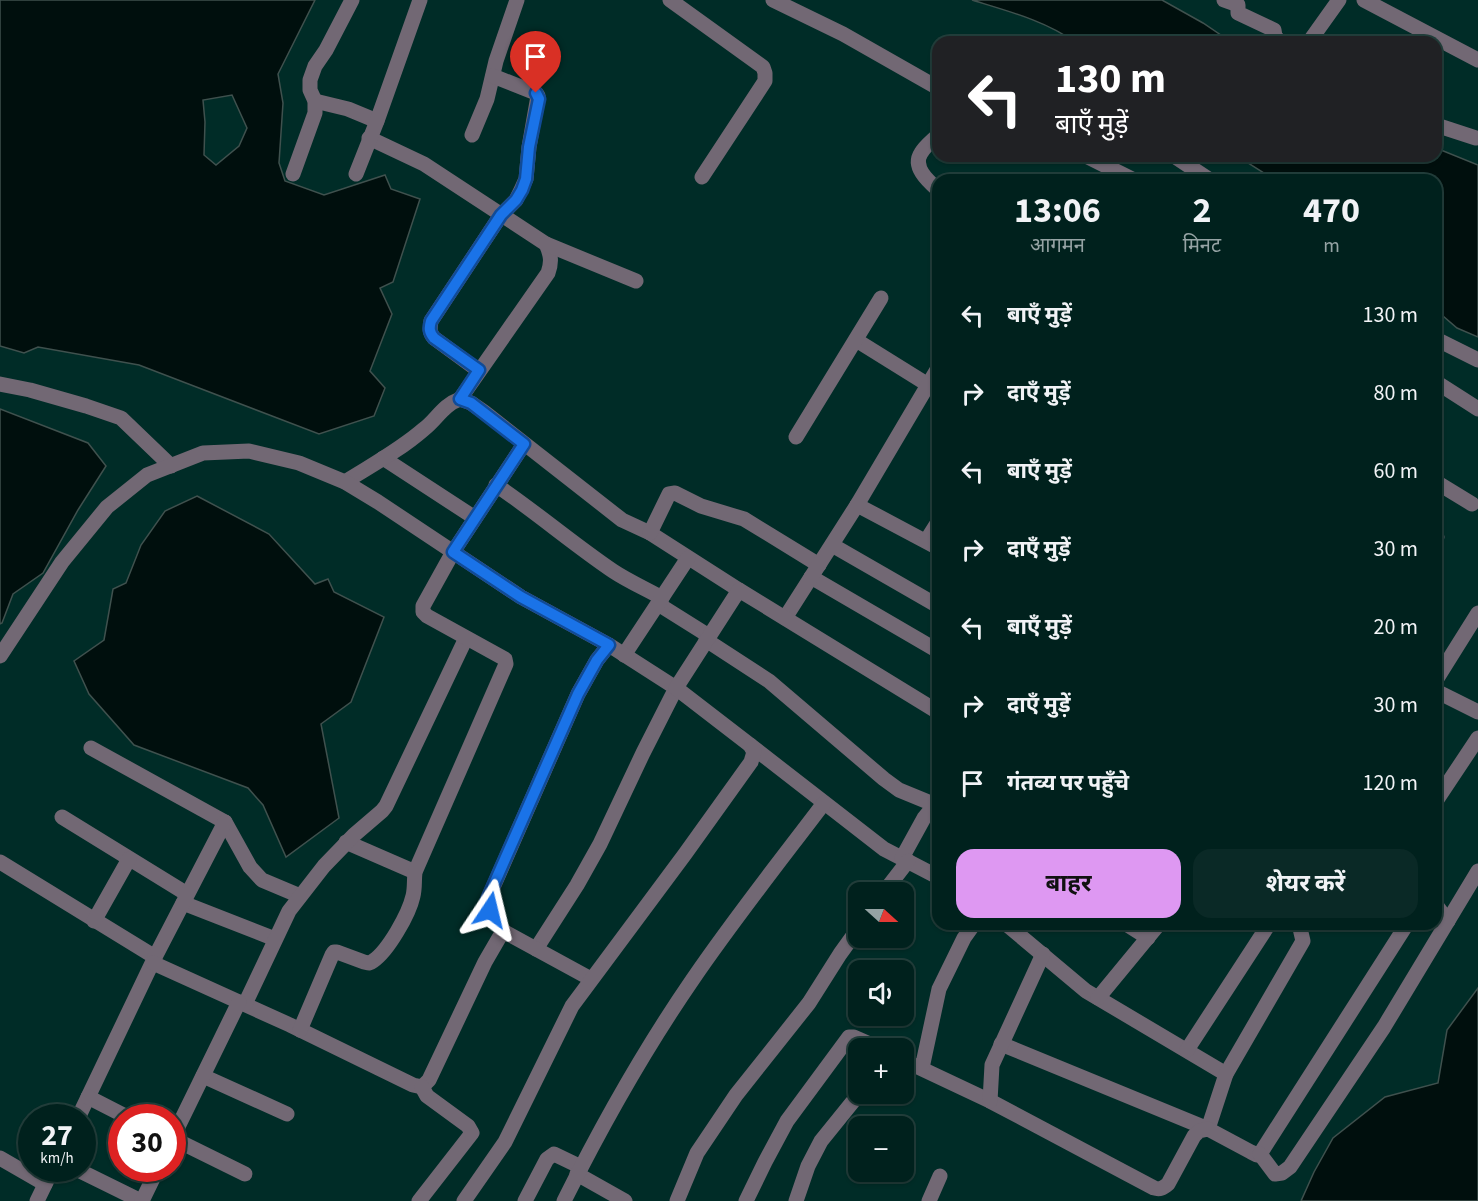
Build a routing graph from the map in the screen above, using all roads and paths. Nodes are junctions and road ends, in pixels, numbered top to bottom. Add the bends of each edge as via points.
1 (352, 0) edge
2 (420, 0) edge
3 (517, 0) edge
4 (670, 0) edge
5 (773, 0) edge
6 (1224, 0) edge
7 (1340, 0) edge
8 (1364, 0) edge
9 (1275, 36) edge
10 (1313, 36) edge
11 (1432, 36) edge
12 (1442, 41) edge
13 (1478, 60) edge
14 (493, 76) junction
15 (932, 85) edge
16 (315, 101) junction
17 (377, 121) junction
18 (1442, 127) edge
19 (472, 135) dead end
20 (369, 138) junction
21 (1477, 139) edge
22 (932, 141) edge
23 (1098, 162) edge
24 (1183, 162) edge
25 (293, 174) dead end
26 (356, 174) dead end
27 (1122, 174) edge
28 (1201, 174) edge
29 (702, 177) dead end
30 (932, 184) edge
31 (501, 215) junction
32 (546, 244) junction
33 (636, 281) dead end
34 (881, 298) dead end
35 (856, 340) junction
36 (1442, 342) edge
37 (1478, 360) edge
38 (479, 370) junction
39 (0, 384) edge
40 (1442, 386) edge
41 (932, 388) edge
42 (460, 399) junction
43 (1478, 409) edge
44 (796, 437) dead end
45 (524, 444) junction
46 (383, 458) junction
47 (171, 466) junction
48 (345, 482) junction
49 (496, 485) junction
50 (1442, 486) edge
51 (1472, 504) dead end
52 (857, 506) junction
53 (475, 518) junction
54 (650, 533) junction
55 (832, 545) junction
56 (932, 545) edge
57 (453, 552) junction
58 (688, 558) junction
59 (815, 571) junction
60 (740, 590) junction
61 (660, 601) junction
62 (932, 603) edge
63 (1478, 613) edge
64 (785, 618) junction
65 (466, 638) junction
66 (707, 638) junction
67 (609, 645) junction
68 (932, 647) edge
69 (0, 656) edge
70 (624, 656) junction
71 (1442, 670) edge
72 (676, 688) junction
73 (1442, 694) edge
74 (932, 708) edge
75 (1478, 712) edge
76 (1478, 738) edge
77 (750, 745) junction
78 (92, 748) dead end
79 (1442, 792) edge
80 (932, 802) edge
81 (824, 803) junction
82 (932, 809) edge
83 (62, 817) dead end
84 (225, 822) junction
85 (346, 842) junction
86 (129, 859) junction
87 (905, 859) junction
88 (0, 862) edge
89 (1478, 871) edge
90 (415, 872) junction
91 (932, 874) edge
92 (891, 882) edge
93 (300, 896) junction
94 (185, 899) junction
95 (1442, 913) edge
96 (94, 921) junction
97 (1448, 921) junction
98 (970, 930) edge
99 (1013, 930) edge
100 (1135, 930) edge
101 (1154, 930) edge
102 (1264, 930) edge
103 (1300, 930) edge
104 (1403, 930) edge
105 (503, 931) junction
106 (1148, 938) junction
107 (275, 939) junction
108 (848, 943) edge
109 (536, 949) junction
110 (1043, 954) junction
111 (154, 960) junction
112 (591, 979) junction
113 (1098, 998) junction
114 (242, 1003) junction
115 (300, 1030) junction
116 (848, 1039) edge
117 (1001, 1044) junction
118 (1186, 1050) junction
119 (914, 1065) edge
120 (922, 1068) junction
121 (1226, 1074) junction
122 (203, 1076) junction
123 (422, 1087) junction
124 (88, 1097) junction
125 (990, 1101) junction
126 (85, 1104) edge
127 (850, 1104) edge
128 (108, 1107) edge
129 (186, 1111) edge
130 (287, 1114) dead end
131 (1208, 1129) junction
132 (186, 1145) edge
133 (1260, 1154) junction
134 (0, 1158) edge
135 (579, 1171) junction
136 (244, 1174) dead end
137 (940, 1176) dead end
138 (96, 1179) edge
139 (151, 1182) edge
140 (45, 1184) joint
141 (1168, 1184) junction
142 (37, 1201) edge
143 (142, 1201) edge
144 (419, 1201) edge
145 (464, 1201) edge
146 (525, 1201) edge
147 (564, 1201) edge
148 (625, 1201) edge
149 (677, 1201) edge
150 (746, 1201) edge
151 (796, 1201) edge
152 (929, 1201) edge
153 (1158, 1201) edge

1 - 16 street via 315,66 310,80
2 - 17 street
3 - 14 street
4 - 29 street via 763,67 765,73 765,81
5 - 15 street
6 - 9 street via 1238,5 1238,13 1274,30
7 - 10 street
8 - 11 street
12 - 13 street
14 - 19 street
14 - 31 street via 536,93 539,99 526,179 516,200
16 - 17 street
16 - 25 street via 315,113
17 - 20 street
18 - 21 street
20 - 26 street
20 - 31 street via 424,164
22 - 30 street via 920,154 919,162 923,175
23 - 27 street
24 - 28 street
31 - 32 street
31 - 38 street via 430,327 434,338
32 - 33 street
32 - 38 street via 551,255 548,273
34 - 35 street
35 - 41 street
35 - 44 street
36 - 37 street
38 - 42 street
39 - 47 street via 121,418
40 - 43 street
41 - 52 street
42 - 45 street via 471,403
42 - 46 street via 451,402 425,429
45 - 49 street
45 - 54 street via 622,520
46 - 48 street
46 - 53 street
47 - 48 street via 203,453 249,451 299,463
47 - 69 street via 147,476 107,507 62,562
48 - 57 street
49 - 53 street
49 - 61 street
50 - 51 street
52 - 55 street
52 - 56 street
53 - 57 street
54 - 58 street
54 - 59 street via 669,494 675,493 744,519
55 - 59 street
55 - 62 street
57 - 65 street via 423,612
57 - 67 street via 521,597
58 - 60 street
58 - 61 street
59 - 64 street
59 - 68 street
60 - 64 street
60 - 66 street
61 - 66 street
61 - 70 street
63 - 71 street
64 - 74 street
65 - 85 street via 386,806
65 - 90 street via 505,659 506,664
66 - 72 street
66 - 80 street via 769,681 899,790
67 - 70 street
67 - 105 street via 578,694 487,900
70 - 72 street
72 - 77 street
72 - 109 street via 600,844
73 - 75 street
76 - 79 street
77 - 81 street
77 - 112 street via 754,752 751,762
78 - 84 street
81 - 87 street via 884,849
81 - 135 street via 693,979 639,1062
82 - 87 street
83 - 86 street
84 - 93 street via 250,867 262,880
84 - 94 street
85 - 90 street
85 - 93 street
86 - 94 street
86 - 96 street
87 - 91 street
87 - 92 street
88 - 96 street
89 - 97 street
90 - 115 street via 413,895 398,931 373,962 334,952
93 - 107 street
94 - 107 street
94 - 111 street
95 - 97 street
96 - 111 street
97 - 133 street via 1384,1027 1290,1167 1275,1174
98 - 120 street via 939,989
99 - 110 street
100 - 106 street
101 - 106 street
102 - 118 street
103 - 121 street via 1303,941
104 - 133 street
105 - 109 street
105 - 123 street
106 - 113 street
107 - 114 street
108 - 149 street via 809,1003 736,1095 697,1153
109 - 112 street
110 - 113 street
110 - 117 street
111 - 114 street
111 - 124 street
112 - 145 street via 572,1006 506,1142
113 - 118 street
114 - 115 street
114 - 122 street
115 - 123 street
116 - 150 street via 787,1121
117 - 125 street via 992,1065
117 - 131 street
118 - 121 street
119 - 120 street
120 - 125 street
121 - 131 street
122 - 129 street
122 - 130 street
123 - 144 street via 427,1096 472,1133
124 - 126 street
124 - 128 street
125 - 141 street via 1154,1188
127 - 151 street via 821,1141
131 - 133 street
131 - 141 street via 1194,1136
132 - 136 street
134 - 140 street
135 - 146 street via 554,1154 550,1156
135 - 147 street
135 - 148 street
137 - 152 street
138 - 143 street
139 - 143 street
140 - 142 street
141 - 153 street

